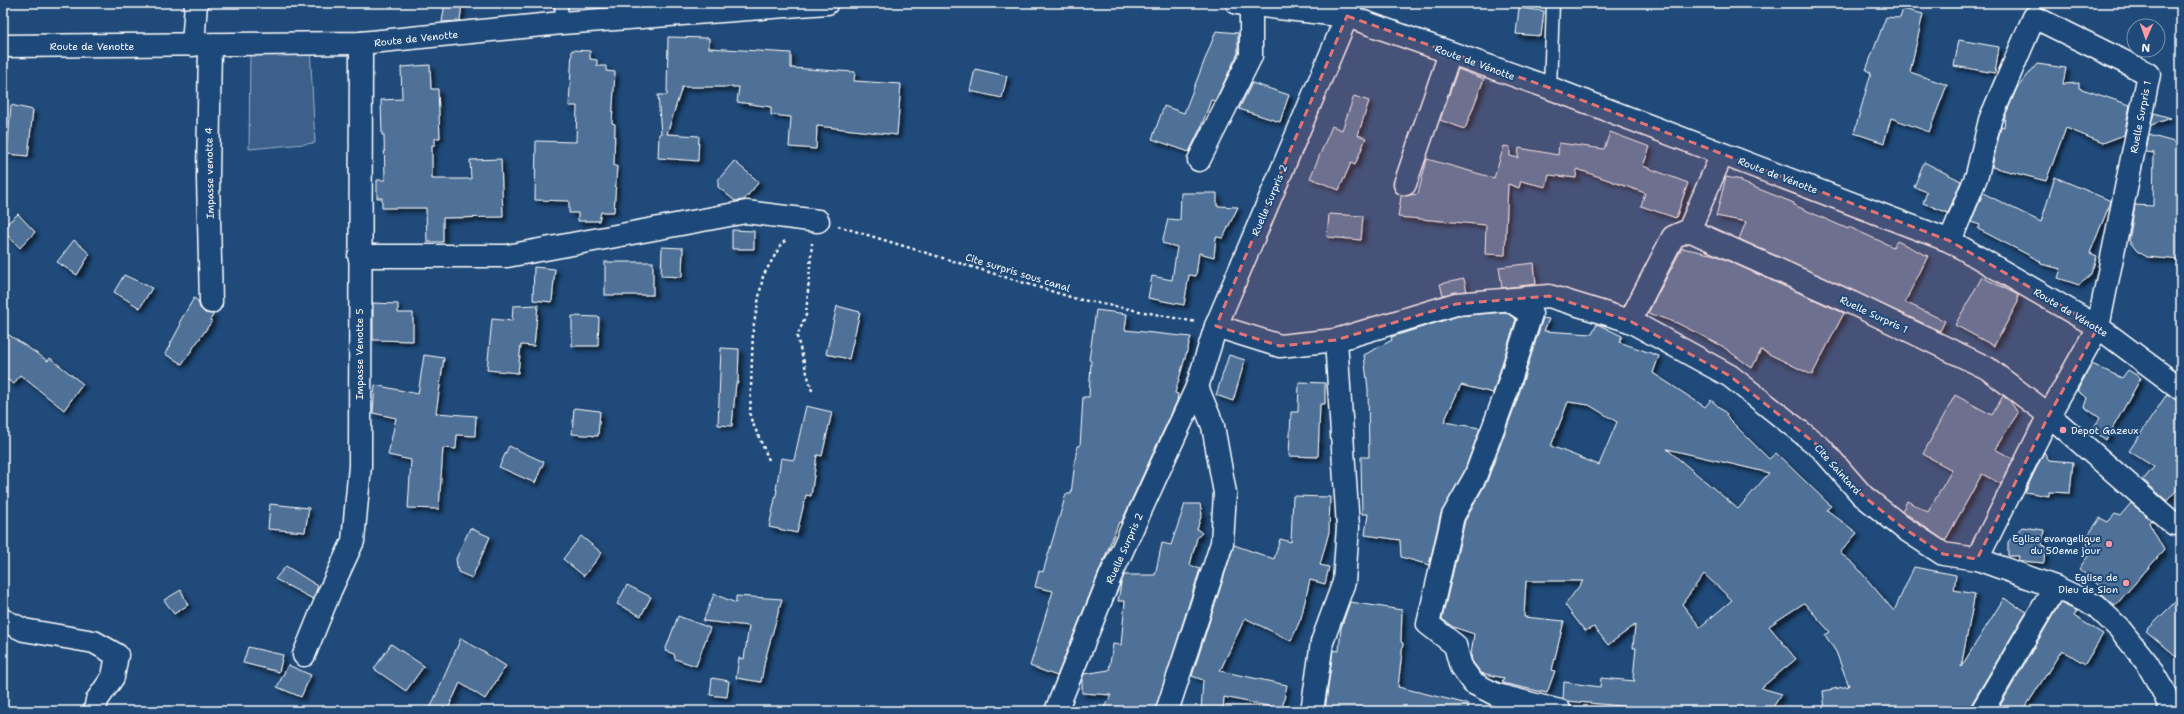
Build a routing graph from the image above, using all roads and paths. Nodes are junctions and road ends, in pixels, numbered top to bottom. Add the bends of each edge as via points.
1 (196, 3) edge
2 (827, 3) edge
3 (1553, 3) edge
4 (1244, 4) edge
5 (561, 13) edge
6 (1347, 16) junction
7 (361, 43) junction
8 (3, 46) edge
9 (204, 49) junction
10 (1450, 53) junction
11 (1550, 88) junction
12 (1722, 154) junction
13 (1199, 160) dead end
14 (1405, 184) dead end
15 (818, 221) junction
16 (1689, 230) junction
17 (788, 240) dead end
18 (1950, 241) junction
19 (359, 256) junction
20 (1509, 300) junction
21 (211, 302) dead end
22 (1630, 321) junction
23 (1216, 326) junction
24 (2098, 327) junction
25 (1336, 340) junction
26 (1197, 387) junction
27 (2181, 389) edge
28 (812, 391) dead end
29 (2048, 415) junction
30 (769, 460) dead end
31 (2174, 524) dead end
32 (1977, 559) junction
33 (2055, 587) junction
34 (3, 620) edge
35 (304, 655) dead end
36 (1493, 703) edge
37 (95, 711) edge
38 (1056, 711) edge
39 (1167, 711) edge
40 (1312, 711) edge
41 (1560, 711) edge
42 (1982, 711) edge
43 (2172, 711) edge

1 - 9 street, Impasse venotte 4
2 - 5 street, Route de Venotte
3 - 11 lane
4 - 6 street
4 - 13 street via 1251,56
5 - 7 street, Route de Venotte
6 - 10 street, Route de Vénotte
6 - 23 street, Ruelle Surpris 2
7 - 9 street, Route de Venotte
7 - 19 street, Impasse Venotte 5
8 - 9 street, Route de Venotte
9 - 21 street, Impasse venotte 4 via 208,102
10 - 11 street, Route de Vénotte
10 - 14 street
11 - 12 street, Route de Vénotte
12 - 16 street
12 - 18 street, Route de Vénotte
15 - 19 street via 746,212 507,256
15 - 23 path, Cite surpris sous canal via 875,236 1077,299
15 - 28 path via 812,246 806,315 797,337
16 - 22 street via 1673,237
16 - 29 street, Ruelle Surpris 1 via 1852,303 1987,368
17 - 30 path via 782,243 763,276 753,329 750,417
18 - 24 street, Route de Vénotte
18 - 24 street, Ruelle Surpris 1 via 1977,175 1990,120 2034,17 2149,74
19 - 35 street, Impasse Venotte 5 via 360,466 353,540
20 - 22 street, Cite Saintard via 1549,296
20 - 25 street, Cite Saintard via 1456,304
20 - 36 street via 1531,314 1505,396 1475,477 1453,516 1428,624 1455,645 1461,668
22 - 32 street, Cite Saintard via 1730,376 1821,448 1862,495 1902,527 1943,554
23 - 25 street, Cite Saintard via 1280,346
23 - 26 street, Ruelle Surpris 2
24 - 27 street, Route de Vénotte
24 - 29 street, Ruelle Surpris 1
25 - 40 street via 1348,527 1344,582 1322,642
26 - 38 street, Ruelle Surpris 2 via 1110,577
26 - 39 street via 1213,426 1225,493 1222,543
29 - 31 street, Ruelle Surpris 1
29 - 32 street, Ruelle Surpris 1
32 - 33 street, Cite Saintard
33 - 42 street
33 - 43 street, Cite Saintard via 2096,606 2119,628 2147,663
34 - 37 street via 24,630 94,642 117,655 113,677 97,700
36 - 41 street

